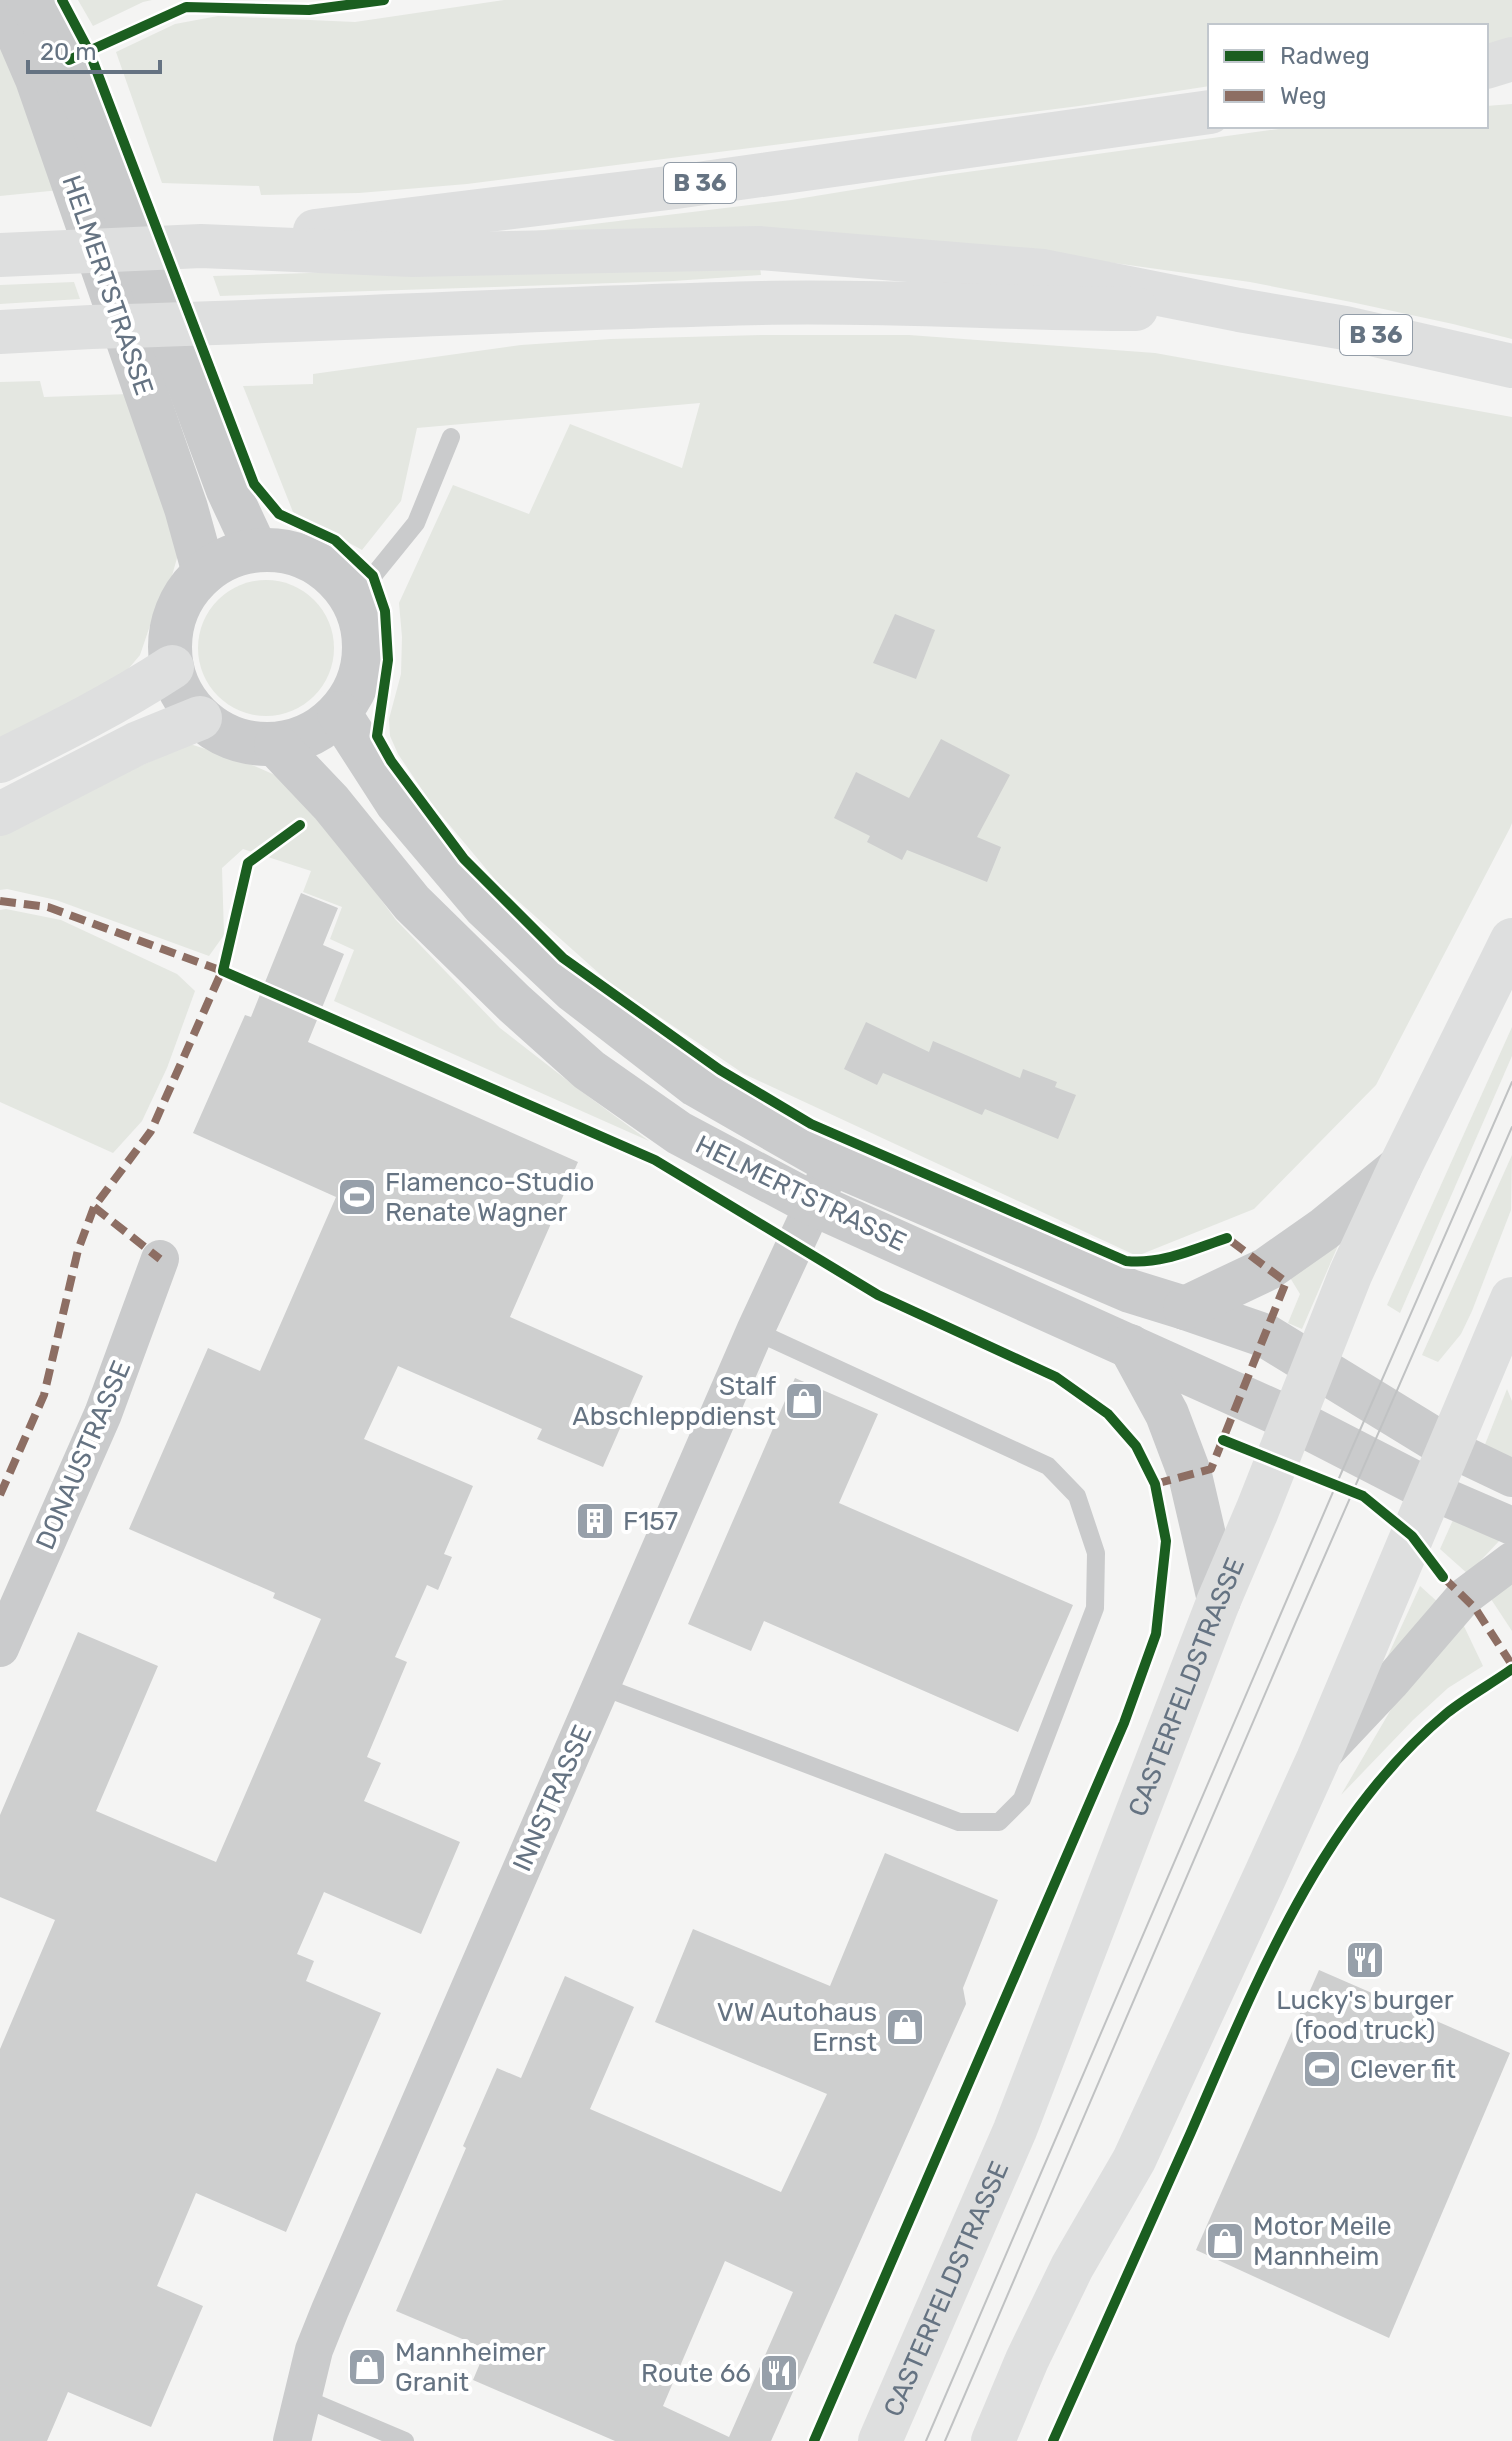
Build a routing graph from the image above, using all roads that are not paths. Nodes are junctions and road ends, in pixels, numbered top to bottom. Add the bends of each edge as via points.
1 (3, 0) edge
2 (28, 0) edge
3 (1512, 59) edge
4 (1488, 66) edge
5 (1488, 83) edge
6 (1512, 84) edge
7 (1208, 112) edge
8 (201, 246) junction
9 (0, 255) edge
10 (1239, 310) junction
11 (0, 332) edge
12 (1512, 366) edge
13 (451, 437) dead end
14 (256, 550) junction
15 (204, 573) junction
16 (350, 596) junction
17 (172, 667) junction
18 (339, 713) junction
19 (200, 718) junction
20 (276, 745) junction
21 (0, 761) edge
22 (0, 814) edge
23 (1512, 940) edge
24 (834, 1164) junction
25 (1400, 1167) junction
26 (813, 1204) junction
27 (160, 1259) dead end
28 (1185, 1308) junction
29 (1508, 1325) edge
30 (755, 1331) junction
31 (1130, 1346) junction
32 (1314, 1366) junction
33 (1293, 1420) junction
34 (1449, 1448) junction
35 (1512, 1478) edge
36 (1431, 1491) junction
37 (1512, 1526) edge
38 (1512, 1561) edge
39 (1219, 1600) junction
40 (0, 1648) edge
41 (601, 1686) junction
42 (1318, 1759) junction
43 (301, 2397) junction
44 (292, 2441) edge
45 (405, 2441) edge
46 (880, 2441) edge
47 (993, 2441) edge

1 - 15 street, HELMERTSTRASSE via 42,94
2 - 14 street, HELMERTSTRASSE via 69,60 228,490
3 - 4 main road
5 - 6 main road
7 - 8 main road, B 36 via 676,187
8 - 9 main road, B 36
8 - 10 main road, B 36 via 412,255 759,248 1043,271
10 - 11 main road, B 36 via 762,303
10 - 12 main road, B 36
13 - 16 lane via 416,523
14 - 15 street via 228,557
14 - 16 street via 292,553 325,569
15 - 17 street via 182,599 171,632
16 - 18 street via 365,644 354,693
17 - 19 street via 182,695
17 - 21 main road
18 - 20 street via 311,735
18 - 24 street, HELMERTSTRASSE via 397,803 485,907 573,990 696,1085
19 - 20 street via 236,739
19 - 22 main road via 136,744
20 - 26 street, HELMERTSTRASSE via 412,903 589,1070 679,1133
23 - 25 main road, CASTERFELDSTRASSE
24 - 26 street, INNSTRASSE
24 - 28 street, HELMERTSTRASSE via 1130,1291
25 - 28 street via 1267,1269
25 - 32 main road, CASTERFELDSTRASSE
26 - 30 street, INNSTRASSE
26 - 31 street, HELMERTSTRASSE
27 - 40 street, DONAUSTRASSE via 103,1414
28 - 32 street, HELMERTSTRASSE via 1266,1336
29 - 34 main road
30 - 41 street, INNSTRASSE
30 - 41 lane via 1048,1466 1077,1496 1096,1553 1095,1608 1022,1799 999,1822 959,1822
31 - 33 street, HELMERTSTRASSE
31 - 39 street via 1167,1414 1190,1475
32 - 33 main road, CASTERFELDSTRASSE
32 - 34 street, HELMERTSTRASSE
33 - 36 street, HELMERTSTRASSE
33 - 39 main road, CASTERFELDSTRASSE
34 - 35 street
34 - 36 main road
36 - 37 street
36 - 42 main road
38 - 42 street via 1464,1597
39 - 46 main road, CASTERFELDSTRASSE via 1015,2130
41 - 43 street, INNSTRASSE via 330,2310
42 - 47 main road via 1134,2160 1072,2267
43 - 44 street, INNSTRASSE
43 - 45 lane

